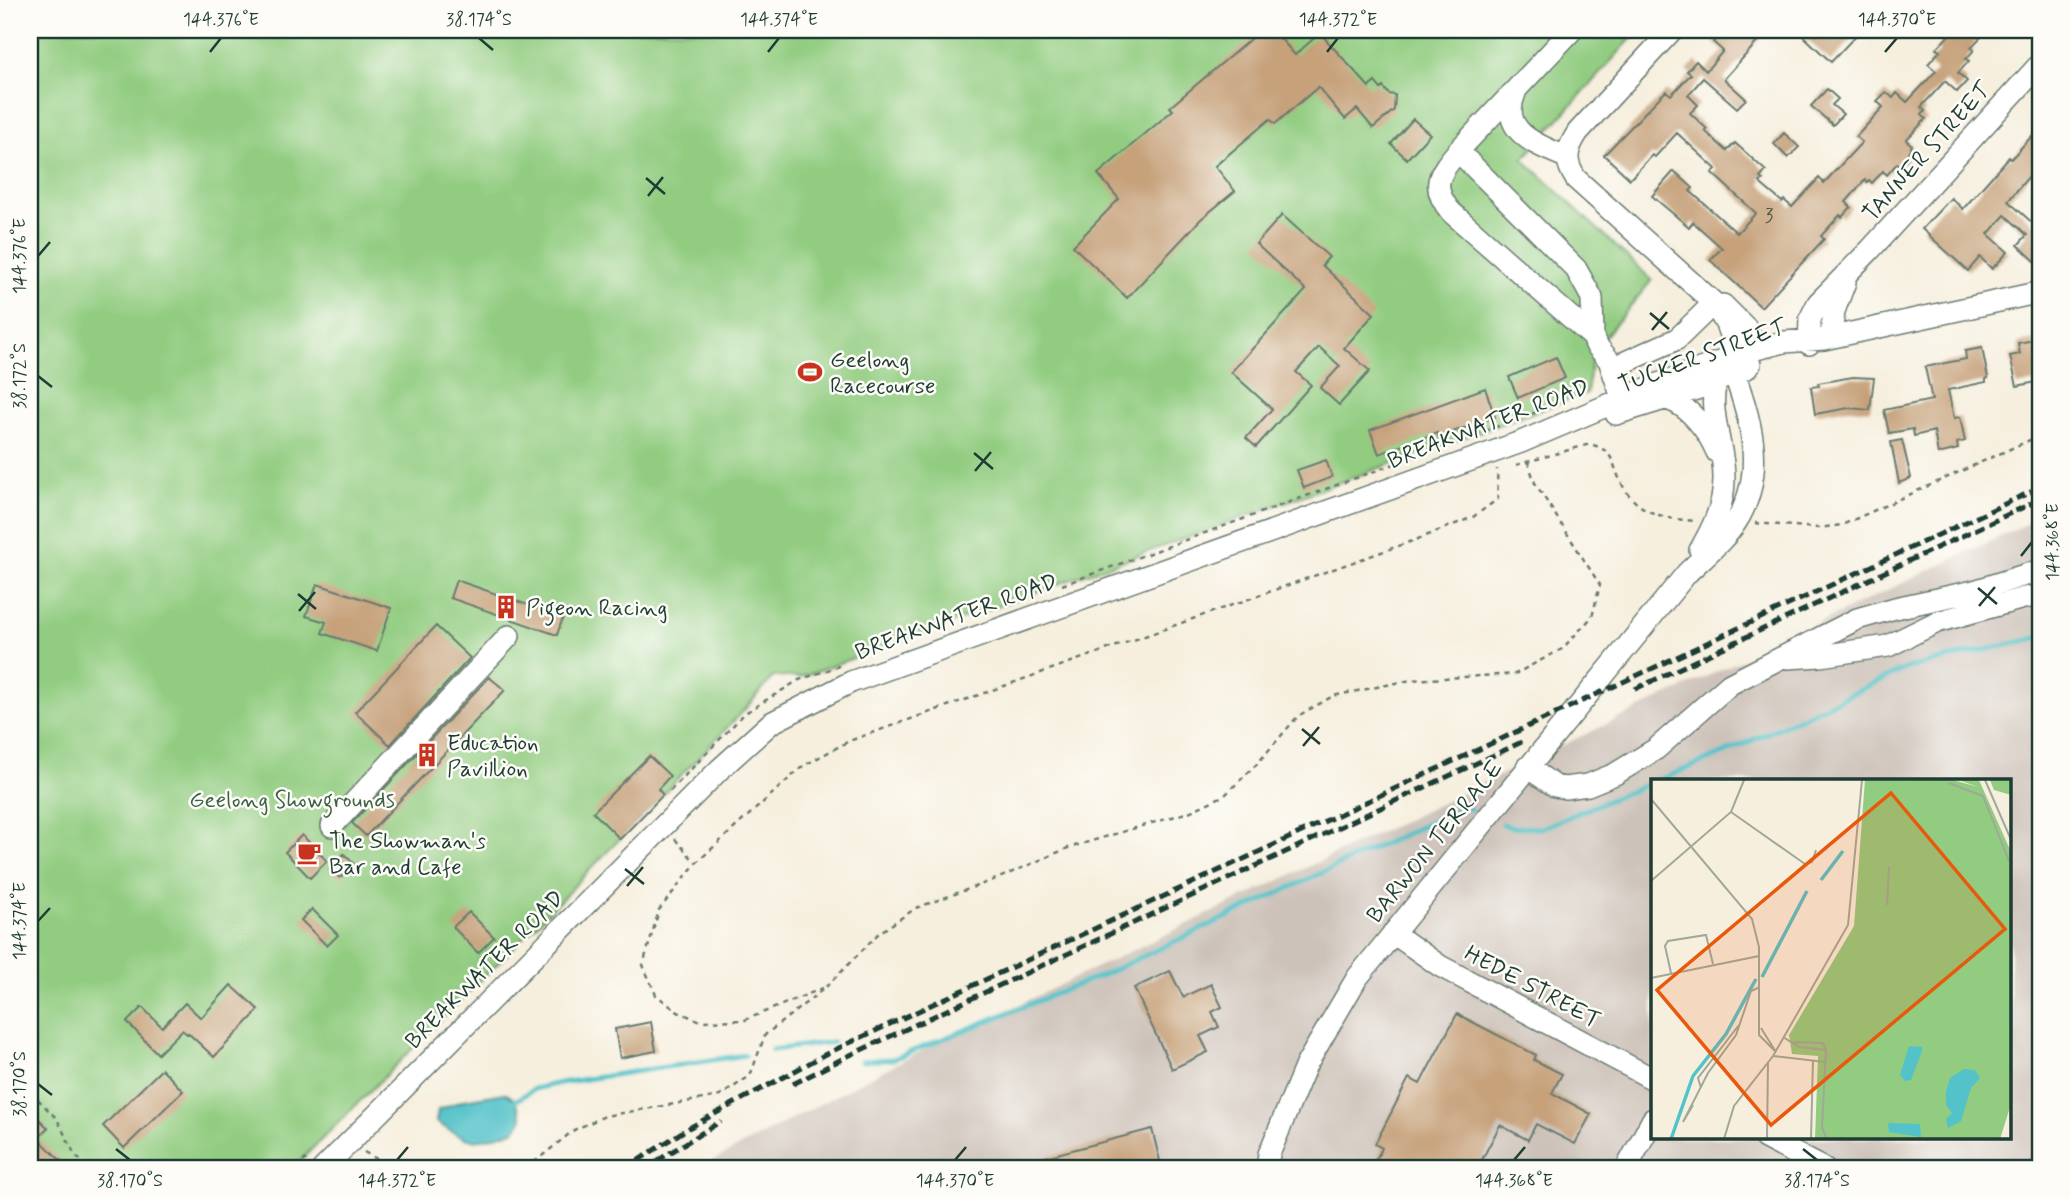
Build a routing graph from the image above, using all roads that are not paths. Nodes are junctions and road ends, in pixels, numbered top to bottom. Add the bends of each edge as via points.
1 (1573, 30) edge
2 (1672, 30) edge
3 (2041, 63) edge
4 (1515, 93) junction
5 (1458, 151) junction
6 (1566, 157) junction
7 (2041, 292) edge
8 (1714, 303) junction
9 (1593, 337) junction
10 (1818, 340) junction
11 (1738, 364) junction
12 (1612, 368) junction
13 (1667, 399) junction
14 (1625, 405) junction
15 (1556, 429) joint
16 (1724, 481) junction
17 (2041, 570) edge
18 (1687, 573) junction
19 (2041, 595) edge
20 (509, 636) dead end
21 (1781, 659) junction
22 (1527, 767) junction
23 (331, 826) dead end
24 (1393, 933) junction
25 (1651, 1078) edge
26 (1651, 1123) edge
27 (1769, 1140) edge
28 (314, 1164) edge
29 (1267, 1169) edge
30 (1626, 1169) edge
31 (1825, 1169) edge

1 - 4 street
2 - 6 street via 1578,132
3 - 10 street, TANNER STREET via 1848,274
4 - 5 street
4 - 6 street via 1510,109 1514,125 1530,142
5 - 9 street via 1576,270 1592,298
5 - 9 street via 1438,181 1443,202
6 - 8 street via 1576,179
7 - 10 street, TUCKER STREET
8 - 11 street via 1728,309 1751,335
8 - 12 street via 1677,339
9 - 12 street
10 - 11 street, TUCKER STREET via 1784,342
11 - 13 street, TUCKER STREET
11 - 14 street, BREAKWATER ROAD
11 - 16 street, BARWON TERRACE via 1714,400
11 - 18 street, BARWON TERRACE via 1754,441 1749,494 1732,528
12 - 14 street
13 - 14 street, TUCKER STREET
13 - 16 street, BARWON TERRACE via 1682,406 1706,431
14 - 15 street, TUCKER STREET
15 - 28 street, BREAKWATER ROAD via 851,682 771,723 663,825 349,1143
16 - 18 street, BARWON TERRACE via 1715,522
17 - 21 street via 1857,619
18 - 22 street, BARWON TERRACE
19 - 21 street via 1937,622 1888,646
20 - 23 street
21 - 22 street via 1730,684 1670,739 1615,774 1564,788 1549,784
22 - 24 street, BARWON TERRACE
24 - 25 street, HEDE STREET via 1440,966
24 - 29 street, BARWON TERRACE via 1357,978 1306,1065
26 - 30 street
27 - 31 street

